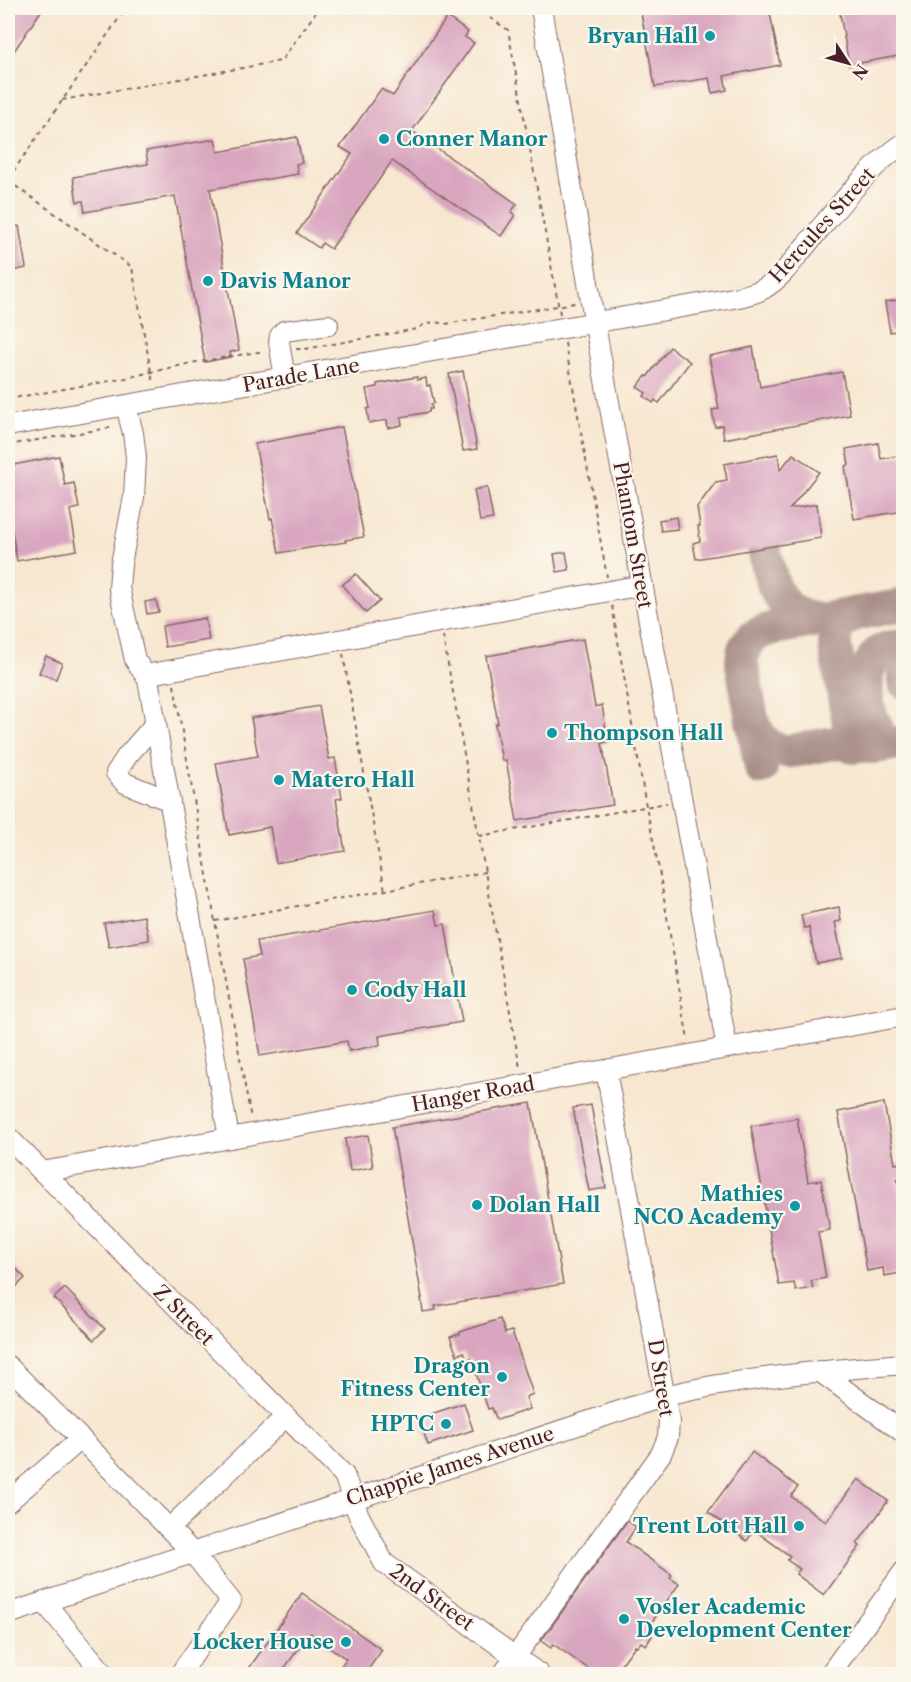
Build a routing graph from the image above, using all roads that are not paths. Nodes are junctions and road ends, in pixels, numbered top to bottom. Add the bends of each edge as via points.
1 (542, 14) edge
2 (903, 143) edge
3 (595, 322) junction
4 (328, 325) dead end
5 (285, 378) junction
6 (128, 415) junction
7 (8, 426) edge
8 (643, 585) junction
9 (145, 675) junction
10 (156, 723) junction
11 (170, 801) junction
12 (903, 1016) edge
13 (727, 1048) junction
14 (606, 1070) junction
15 (8, 1137) edge
16 (230, 1138) junction
17 (42, 1172) junction
18 (903, 1364) edge
19 (8, 1366) edge
20 (819, 1371) junction
21 (665, 1396) junction
22 (285, 1417) junction
23 (903, 1433) edge
24 (81, 1439) junction
25 (352, 1498) junction
26 (8, 1502) edge
27 (170, 1528) junction
28 (192, 1552) junction
29 (903, 1570) edge
30 (44, 1602) junction
31 (8, 1614) edge
32 (515, 1658) junction
33 (104, 1674) edge
34 (180, 1674) edge
35 (503, 1674) edge
36 (539, 1674) edge
37 (830, 1674) edge

1 - 3 street, Phantom Street
2 - 3 street, Hercules Street via 855,186 769,286 739,297
3 - 5 street, Parade Lane
3 - 8 street, Phantom Street
4 - 5 street via 284,331 279,342
5 - 6 street, Parade Lane via 150,402
6 - 7 street, Parade Lane
6 - 9 street via 136,457 134,497 119,588 135,660
8 - 9 street
8 - 13 street, Phantom Street
9 - 10 street
10 - 11 street
10 - 11 street via 116,773 125,783
11 - 16 street
12 - 13 street, Hanger Road
13 - 14 street, Hanger Road
14 - 16 street, Hanger Road
14 - 21 street, D Street
15 - 17 street, Z Street
16 - 17 street, Hanger Road
17 - 22 street, Z Street
18 - 20 street, Chappie James Avenue
19 - 24 street
20 - 21 street, Chappie James Avenue via 707,1386
20 - 23 street
21 - 25 street, Chappie James Avenue
21 - 32 street, D Street via 668,1437 661,1454
22 - 25 street, Z Street via 344,1474
22 - 27 street
24 - 26 street
24 - 27 street
25 - 28 street, Chappie James Avenue
25 - 32 street, 2nd Street via 384,1563
27 - 28 street
28 - 30 street, Chappie James Avenue
28 - 34 street via 231,1601
29 - 37 street
30 - 31 street, Chappie James Avenue
30 - 33 street
32 - 35 street, D Street
32 - 36 street, 2nd Street

